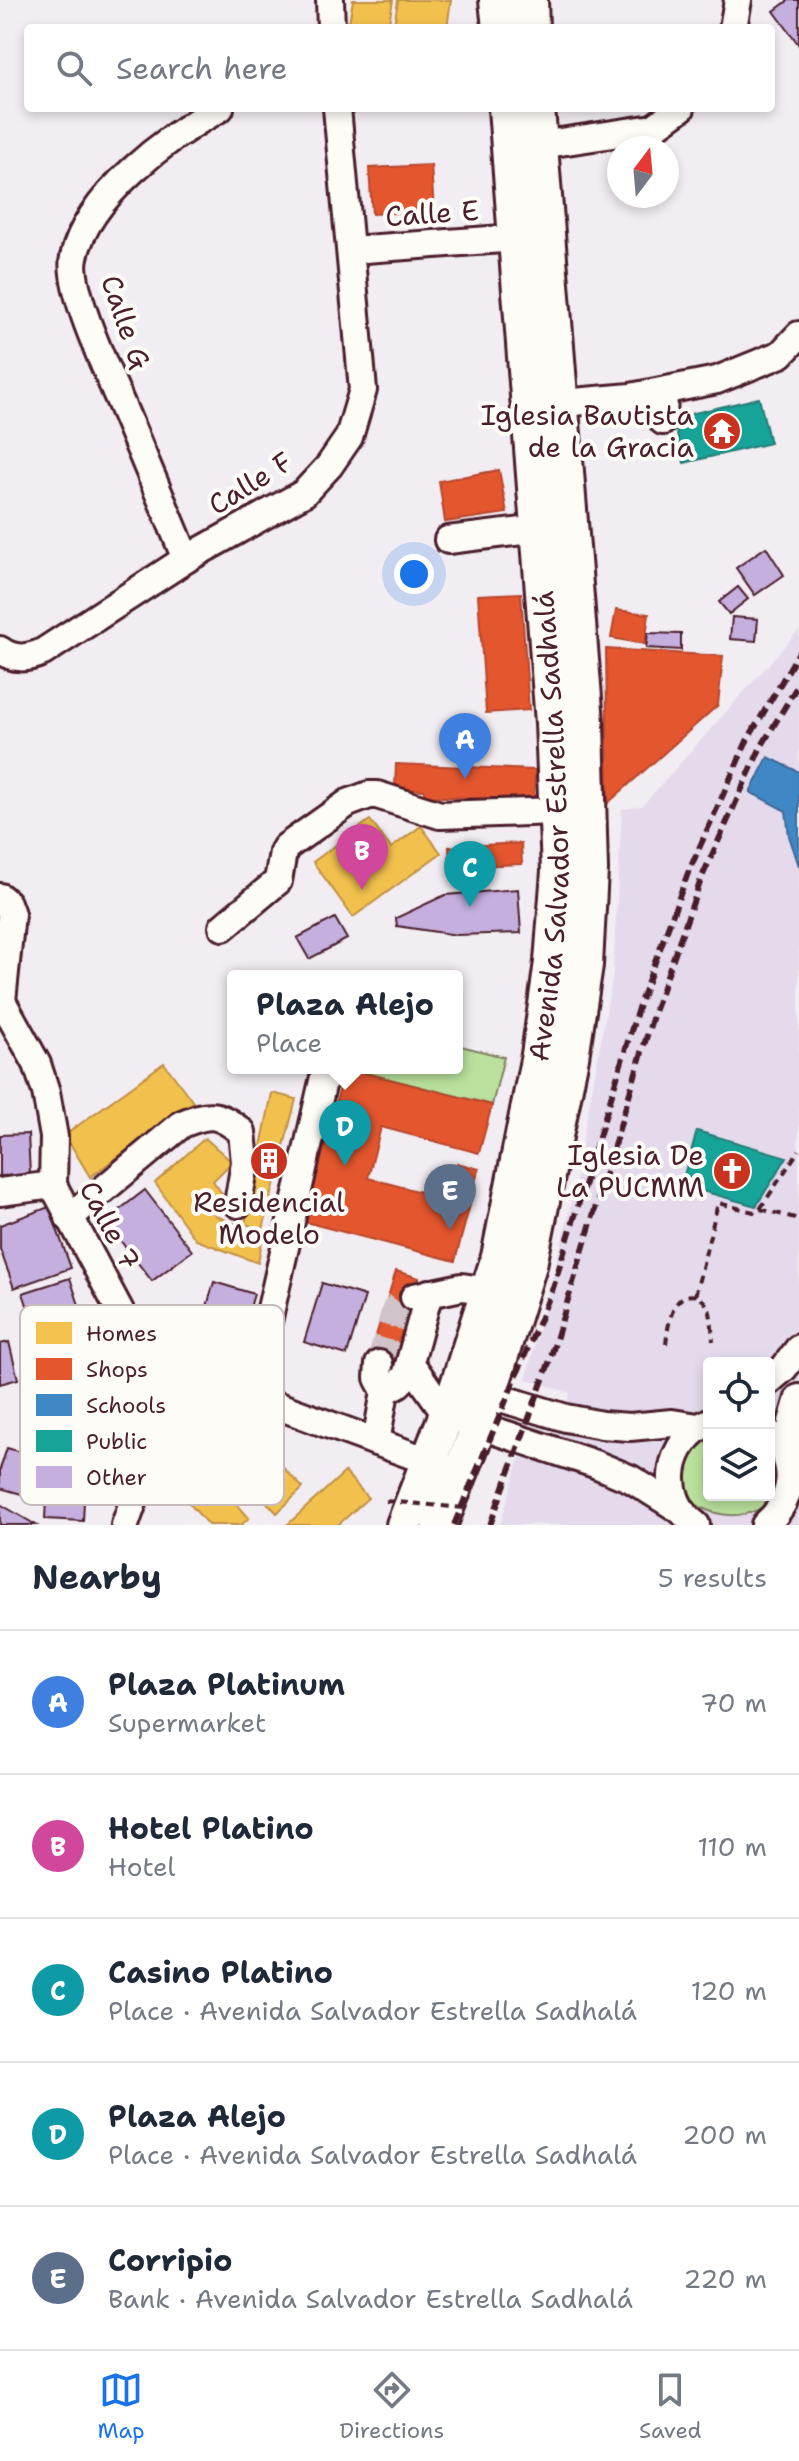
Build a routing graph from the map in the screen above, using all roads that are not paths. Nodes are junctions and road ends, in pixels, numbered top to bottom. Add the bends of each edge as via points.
1 (330, 0) edge
2 (497, 0) edge
3 (530, 0) edge
4 (738, 0) edge
5 (331, 24) edge
6 (500, 24) edge
7 (531, 24) edge
8 (734, 24) edge
9 (213, 112) edge
10 (337, 112) edge
11 (506, 112) edge
12 (537, 112) edge
13 (675, 112) edge
14 (540, 145) junction
15 (517, 238) junction
16 (351, 250) junction
17 (799, 335) edge
18 (664, 391) junction
19 (562, 403) junction
20 (663, 421) dead end
21 (539, 529) junction
22 (448, 540) dead end
23 (186, 559) junction
24 (5, 653) edge
25 (557, 811) junction
26 (0, 897) edge
27 (223, 927) dead end
28 (324, 1074) edge
29 (53, 1185) junction
30 (0, 1192) edge
31 (238, 1204) dead end
32 (69, 1218) junction
33 (489, 1291) junction
34 (117, 1305) edge
35 (266, 1305) edge
36 (799, 1348) edge
37 (379, 1364) tunnel mouth
38 (411, 1364) junction
39 (775, 1376) edge
40 (385, 1391) junction
41 (799, 1398) edge
42 (468, 1405) junction
43 (284, 1407) edge
44 (703, 1425) edge
45 (703, 1426) edge
46 (775, 1438) edge
47 (376, 1442) junction
48 (788, 1460) junction
49 (445, 1468) junction
50 (787, 1498) junction
51 (132, 1505) edge
52 (395, 1513) edge
53 (452, 1517) edge
54 (689, 1518) edge
55 (125, 1525) edge
56 (765, 1525) edge
57 (793, 1525) edge

1 - 5 street
2 - 6 main road
3 - 7 main road
4 - 8 street
9 - 23 street, Calle G via 166,143 110,194 81,234 73,260 79,299 95,342
10 - 16 street, Calle F
11 - 15 main road, Avenida Salvador Estrella Sadhalá
12 - 14 main road, Avenida Salvador Estrella Sadhalá
13 - 14 street via 653,128
14 - 19 main road, Avenida Salvador Estrella Sadhalá
15 - 16 street, Calle E
15 - 21 main road, Avenida Salvador Estrella Sadhalá
16 - 23 street, Calle F via 363,390 349,437 304,493
17 - 18 street via 781,354 717,380
18 - 19 street
18 - 20 street
19 - 42 main road, Avenida Salvador Estrella Sadhalá via 586,723 590,870 585,965 525,1279
21 - 22 street
21 - 25 main road, Avenida Salvador Estrella Sadhalá
23 - 24 street, Calle F via 43,652 29,658
25 - 27 street via 440,815 377,795 360,796 286,847 278,881
25 - 33 main road, Avenida Salvador Estrella Sadhalá via 559,871 539,1055
26 - 29 street via 11,914 2,1001 37,1064 46,1092 54,1137
28 - 35 street
29 - 30 street
29 - 32 street, Calle 7
31 - 32 street via 245,1162 242,1132 224,1118 202,1116 182,1124
32 - 34 street, Calle 7
33 - 38 street via 462,1287 421,1295
33 - 42 main road, Avenida Salvador Estrella Sadhalá
36 - 39 street
37 - 40 street via 378,1378
38 - 40 street via 406,1376
38 - 42 street
40 - 47 street
41 - 48 street
42 - 44 street via 602,1425
42 - 49 main road, Avenida Salvador Estrella Sadhalá
42 - 54 street via 619,1474
43 - 47 street
45 - 54 street via 684,1440 671,1475 674,1494
46 - 48 street
47 - 49 street
48 - 50 street
49 - 52 main road, Avenida Salvador Estrella Sadhalá
49 - 53 main road, Avenida Salvador Estrella Sadhalá
50 - 56 street
50 - 57 street
51 - 55 street, Calle 7

